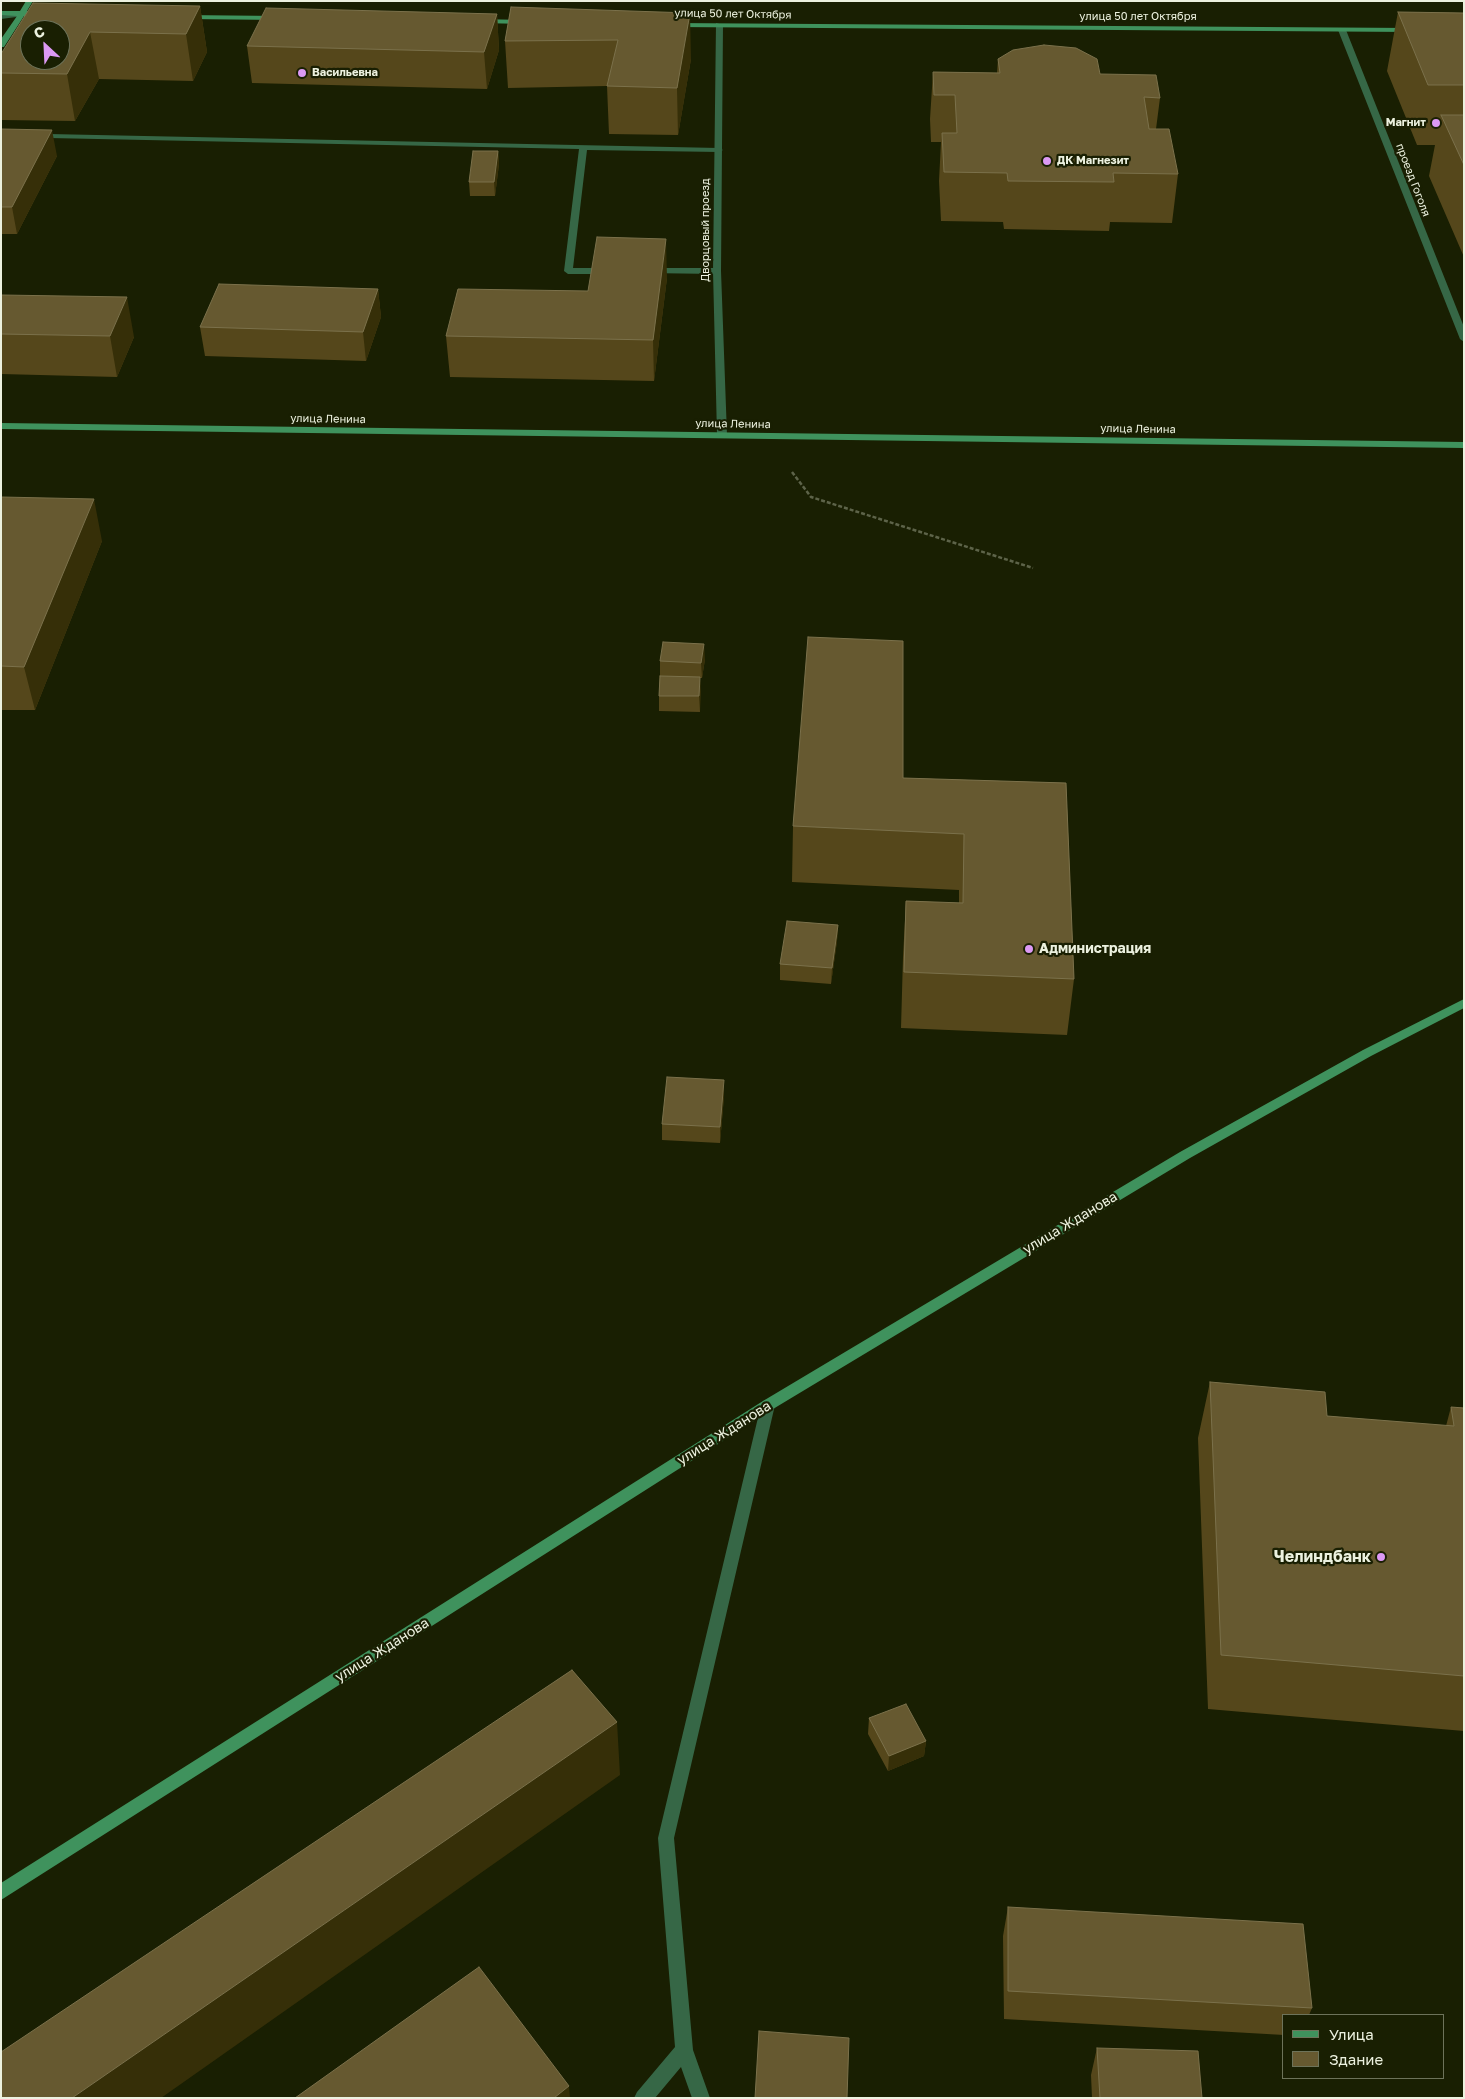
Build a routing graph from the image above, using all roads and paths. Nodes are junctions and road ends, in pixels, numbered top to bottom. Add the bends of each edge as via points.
1 (30, 1) edge
2 (1, 13) edge
3 (21, 14) junction
4 (48, 14) edge
5 (182, 16) edge
6 (1, 17) edge
7 (291, 18) edge
8 (470, 21) edge
9 (530, 22) edge
10 (669, 25) edge
11 (719, 26) junction
12 (1342, 30) junction
13 (1417, 30) edge
14 (1, 45) edge
15 (1, 135) edge
16 (583, 149) junction
17 (719, 150) junction
18 (618, 271) edge
19 (638, 271) edge
20 (717, 271) junction
21 (1464, 338) edge
22 (1, 426) edge
23 (722, 435) junction
24 (1464, 445) edge
25 (791, 471) dead end
26 (1033, 568) dead end
27 (1464, 1003) edge
28 (768, 1405) junction
29 (1, 1892) edge
30 (684, 2050) junction
31 (643, 2098) edge
32 (701, 2098) edge

1 - 3 street
2 - 3 street
3 - 4 street
3 - 6 street
3 - 14 street
5 - 7 street
8 - 9 street
10 - 11 street, улица 50 лет Октября
11 - 12 street, улица 50 лет Октября
11 - 17 street, Дворцовый проезд
12 - 13 street, улица 50 лет Октября
12 - 21 street, проезд Гоголя
15 - 16 street
16 - 17 street
16 - 18 street via 568,271
17 - 20 street, Дворцовый проезд
19 - 20 street
20 - 23 street, Дворцовый проезд
22 - 23 street, улица Ленина
23 - 24 street, улица Ленина
25 - 26 path via 811,497
27 - 28 street, улица Жданова via 1366,1053 1185,1155
28 - 29 street, улица Жданова
28 - 30 street via 666,1838
30 - 31 street
30 - 32 street

